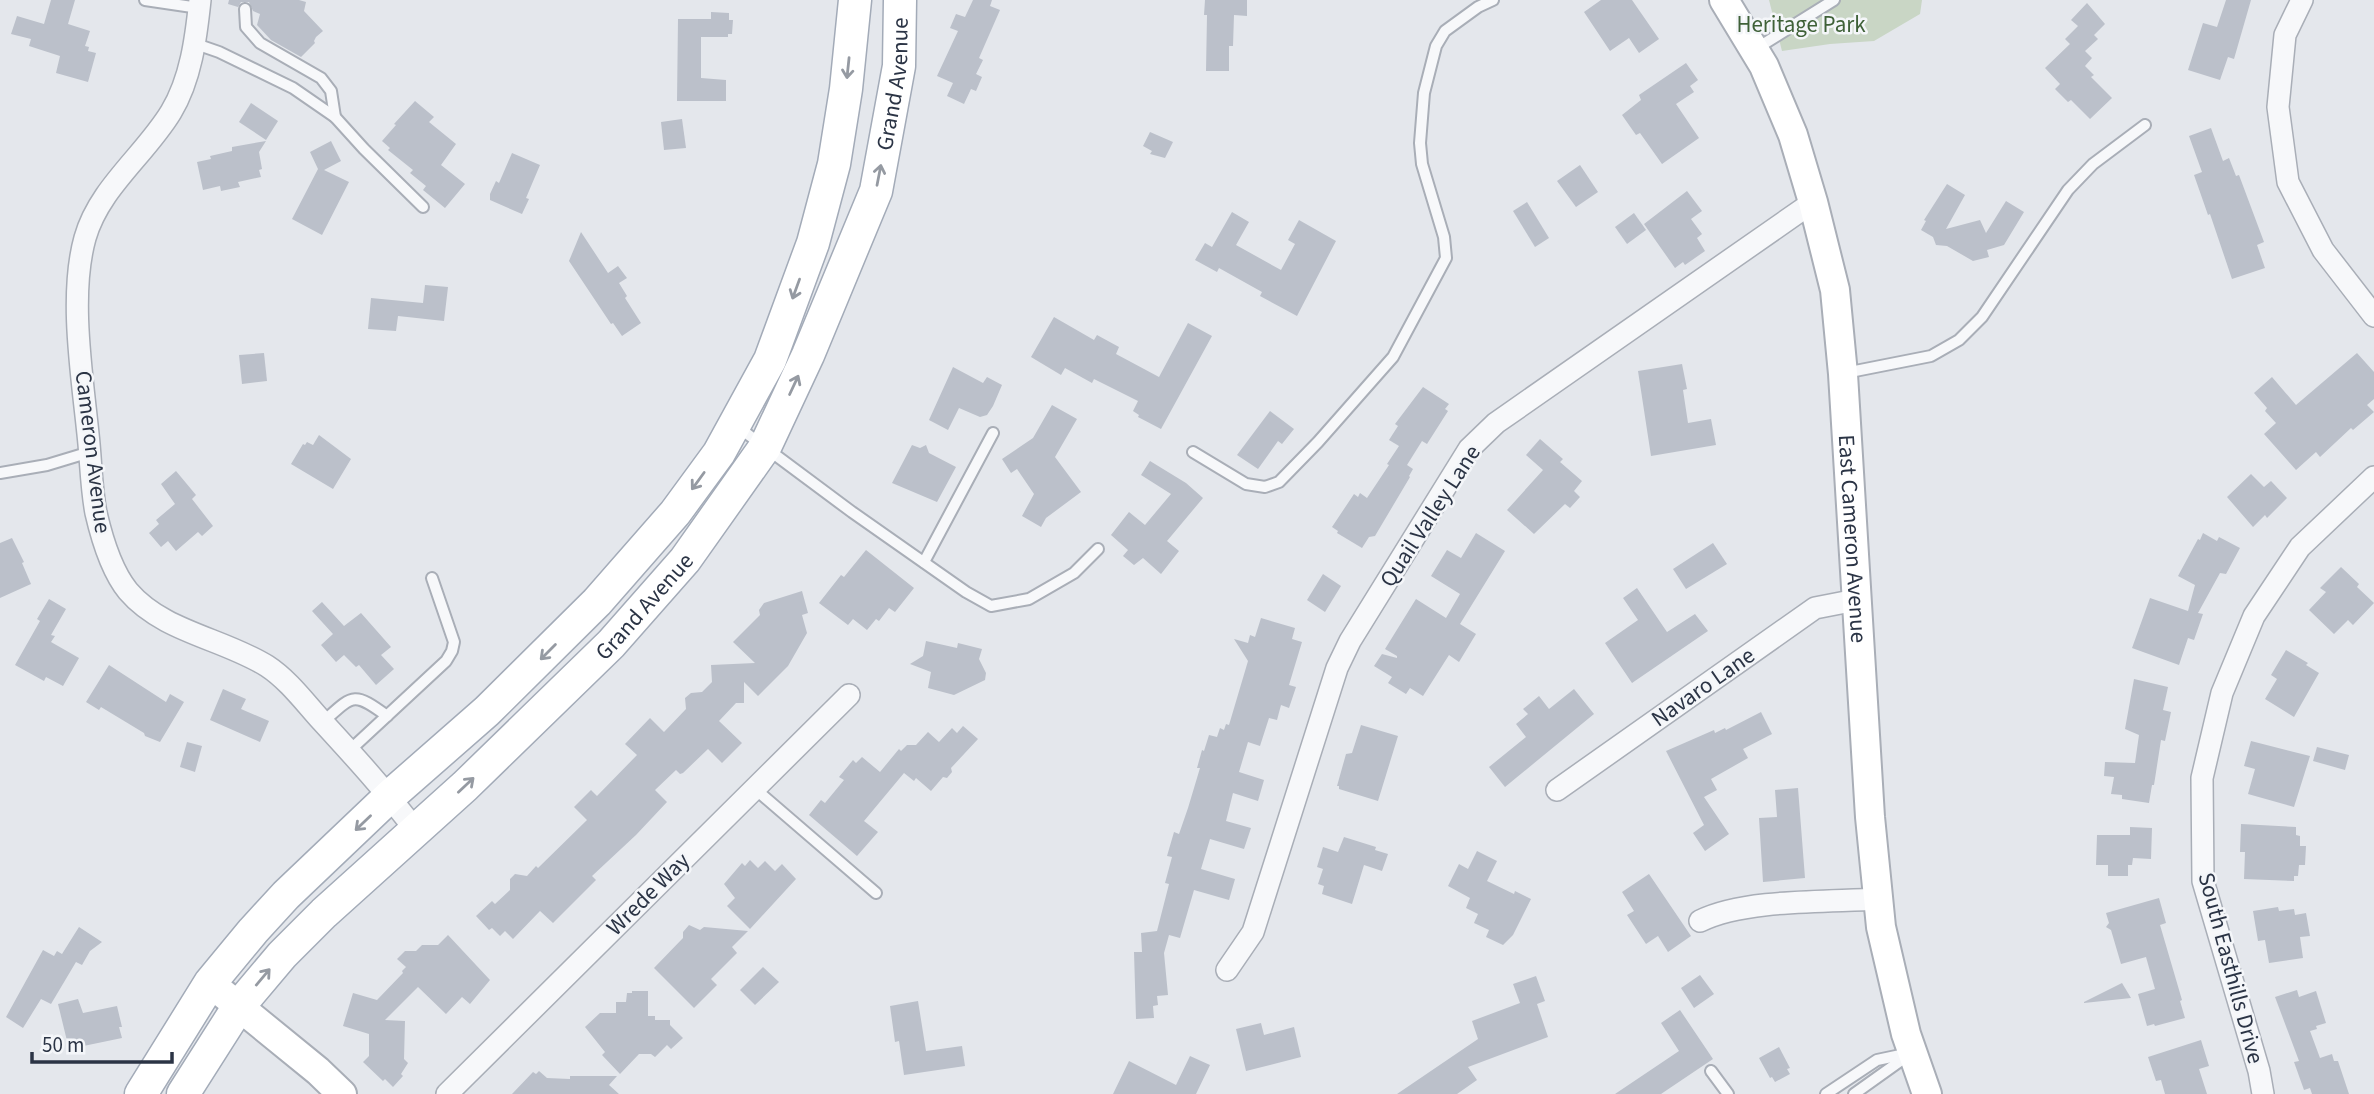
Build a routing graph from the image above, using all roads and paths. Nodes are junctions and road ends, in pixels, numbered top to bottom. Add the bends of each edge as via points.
1 (145, 0) edge
2 (855, 0) edge
3 (900, 0) edge
4 (1493, 0) edge
5 (1724, 0) edge
6 (1834, 0) edge
7 (2302, 0) edge
8 (199, 4) edge
9 (246, 9) dead end
10 (194, 43) junction
11 (1754, 50) junction
12 (335, 117) junction
13 (2145, 125) dead end
14 (1814, 202) junction
15 (423, 206) dead end
16 (2374, 316) edge
17 (1843, 374) junction
18 (733, 423) junction
19 (993, 433) dead end
20 (765, 447) junction
21 (90, 452) junction
22 (1193, 452) dead end
23 (0, 474) edge
24 (2374, 477) edge
25 (1098, 549) dead end
26 (924, 562) junction
27 (432, 578) dead end
28 (1856, 600) junction
29 (849, 695) dead end
30 (387, 716) junction
31 (323, 722) junction
32 (349, 751) junction
33 (754, 788) junction
34 (1557, 790) dead end
35 (390, 796) junction
36 (416, 831) junction
37 (876, 893) dead end
38 (1878, 899) junction
39 (1700, 921) dead end
40 (1227, 970) dead end
41 (210, 983) junction
42 (239, 1006) junction
43 (1912, 1052) junction
44 (1711, 1071) dead end
45 (141, 1094) edge
46 (183, 1094) edge
47 (342, 1094) edge
48 (446, 1094) edge
49 (1728, 1094) edge
50 (1826, 1094) edge
51 (1853, 1094) edge
52 (1927, 1094) edge
53 (2263, 1094) edge

1 - 8 lane
2 -> 18 main road, Grand Avenue via 834,163 813,243 770,360
20 -> 3 main road, Grand Avenue via 876,191 899,66
4 - 22 lane via 1445,31 1436,46 1424,93 1420,143 1446,258 1393,357 1279,482 1265,487 1246,484
5 - 11 main road, East Cameron Avenue
6 - 11 lane
7 - 16 street via 2285,35 2278,107 2288,183 2323,250
8 - 10 street, Cameron Avenue
9 - 12 lane via 246,27 260,43 321,78 331,91
10 - 12 lane via 293,88
10 - 21 street, Cameron Avenue via 173,110 104,198 85,237 78,280 80,359
11 - 14 main road, East Cameron Avenue via 1793,135
12 - 15 lane
13 - 17 lane via 2093,164 2068,190 1982,317 1959,340 1931,356
14 - 17 main road, East Cameron Avenue via 1835,290
14 - 40 street, Quail Valley Lane via 1496,423 1469,449 1337,668 1253,932
17 - 28 main road, East Cameron Avenue
18 - 20 lane
18 -> 35 main road, Grand Avenue via 719,453 675,513 597,602 487,711
19 - 26 lane
20 - 26 lane
36 -> 20 main road, Grand Avenue via 611,643 685,560
21 - 23 lane
21 - 31 street, Cameron Avenue via 96,511 107,553 127,589 151,613 269,667
24 - 53 street, South Easthills Drive via 2300,547 2254,616 2222,693 2202,778 2203,881
25 - 26 lane via 1074,573 1030,599 990,606
27 - 30 lane via 451,631 452,651
28 - 34 street, Navaro Lane via 1815,608
28 - 38 main road, East Cameron Avenue
29 - 33 street, Wrede Way
30 - 31 lane via 357,698
30 - 32 lane
31 - 32 street, Cameron Avenue
32 - 35 street, Cameron Avenue
33 - 37 lane
33 - 48 street, Wrede Way
35 - 36 street, Cameron Avenue
35 -> 41 main road, Grand Avenue via 286,895
42 -> 36 main road, Grand Avenue via 315,922
38 - 39 street via 1746,907
38 - 43 main road, East Cameron Avenue
41 - 42 main road
41 - 45 main road, Grand Avenue
42 - 46 main road, Grand Avenue
42 - 47 main road
43 - 50 lane via 1877,1060
43 - 51 lane
43 - 52 main road, East Cameron Avenue
44 - 49 lane

